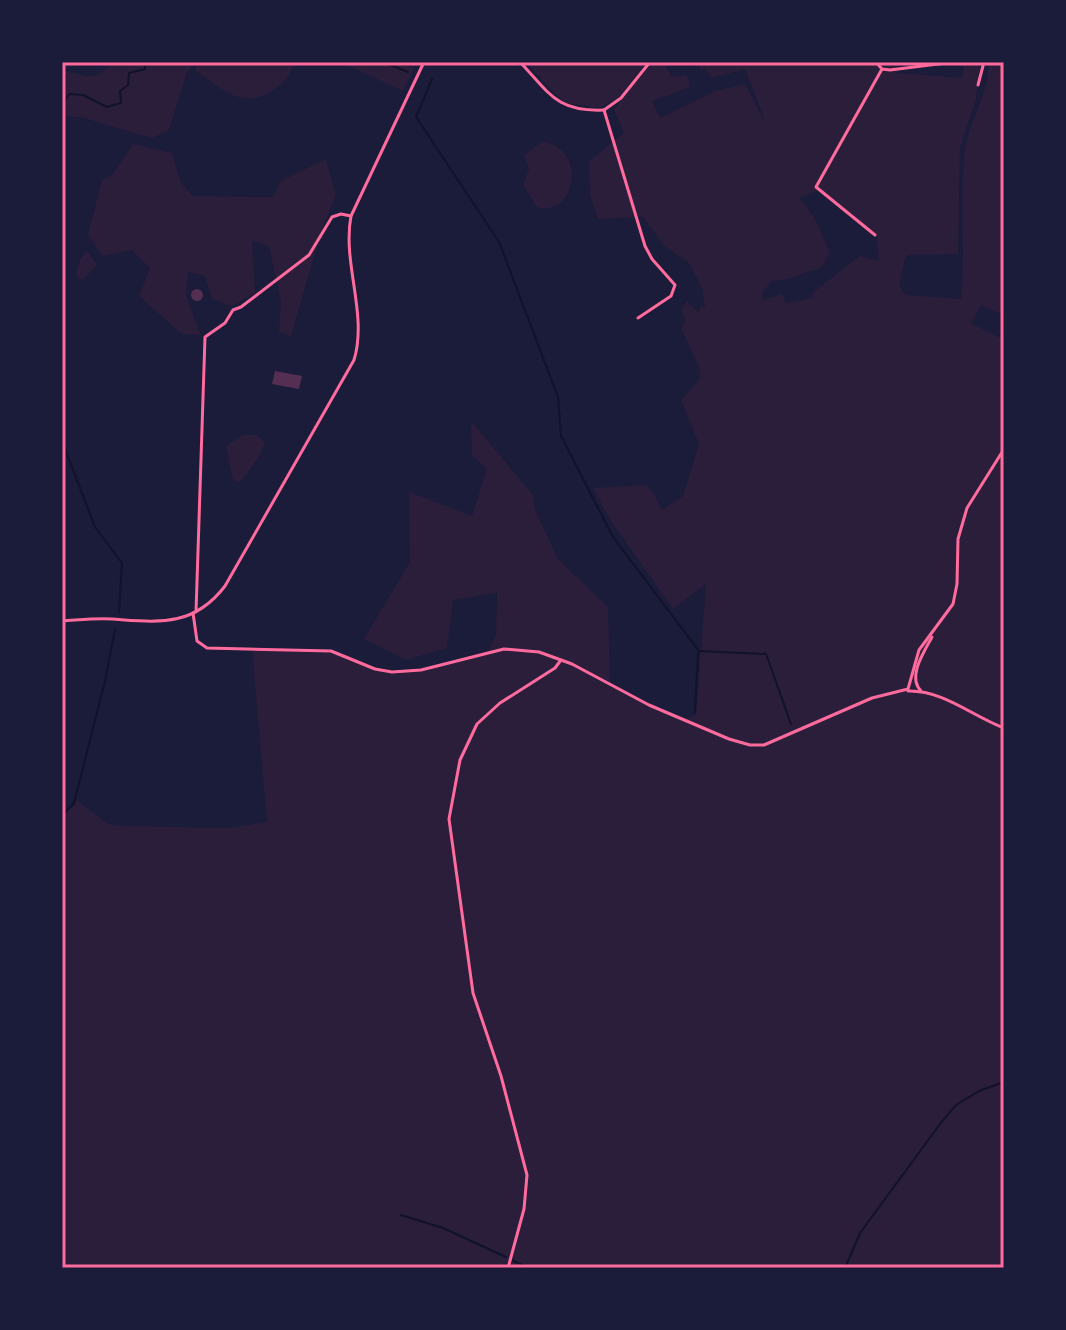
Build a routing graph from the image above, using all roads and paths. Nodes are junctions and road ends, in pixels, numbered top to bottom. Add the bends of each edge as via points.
1 (424, 62) edge
2 (520, 62) edge
3 (650, 62) edge
4 (876, 62) edge
5 (954, 62) edge
6 (984, 62) edge
7 (882, 69) junction
8 (978, 85) dead end
9 (604, 110) junction
10 (351, 216) junction
11 (875, 235) dead end
12 (638, 318) dead end
13 (1004, 449) edge
14 (194, 612) junction
15 (62, 621) edge
16 (933, 633) junction
17 (561, 660) junction
18 (906, 691) junction
19 (921, 691) junction
20 (1004, 728) edge
21 (508, 1268) edge

1 - 10 street
2 - 9 street via 565,106
3 - 9 street
4 - 7 street
5 - 7 street
6 - 8 street
7 - 11 street via 816,187
9 - 12 street via 642,239 675,287 671,296
10 - 14 street via 347,235 358,337 351,367 225,586
10 - 14 street via 332,217 309,255 233,310 229,320 203,340
13 - 16 street via 961,524 955,596
14 - 15 street via 151,623
14 - 17 street via 197,641 207,648 331,651 384,671 411,672 504,649
16 - 18 street via 919,650
16 - 19 street via 918,668
17 - 18 street via 649,705 750,745 772,743 872,698
17 - 21 street via 477,724 460,760 449,819 473,993 527,1175
18 - 19 street
19 - 20 street

